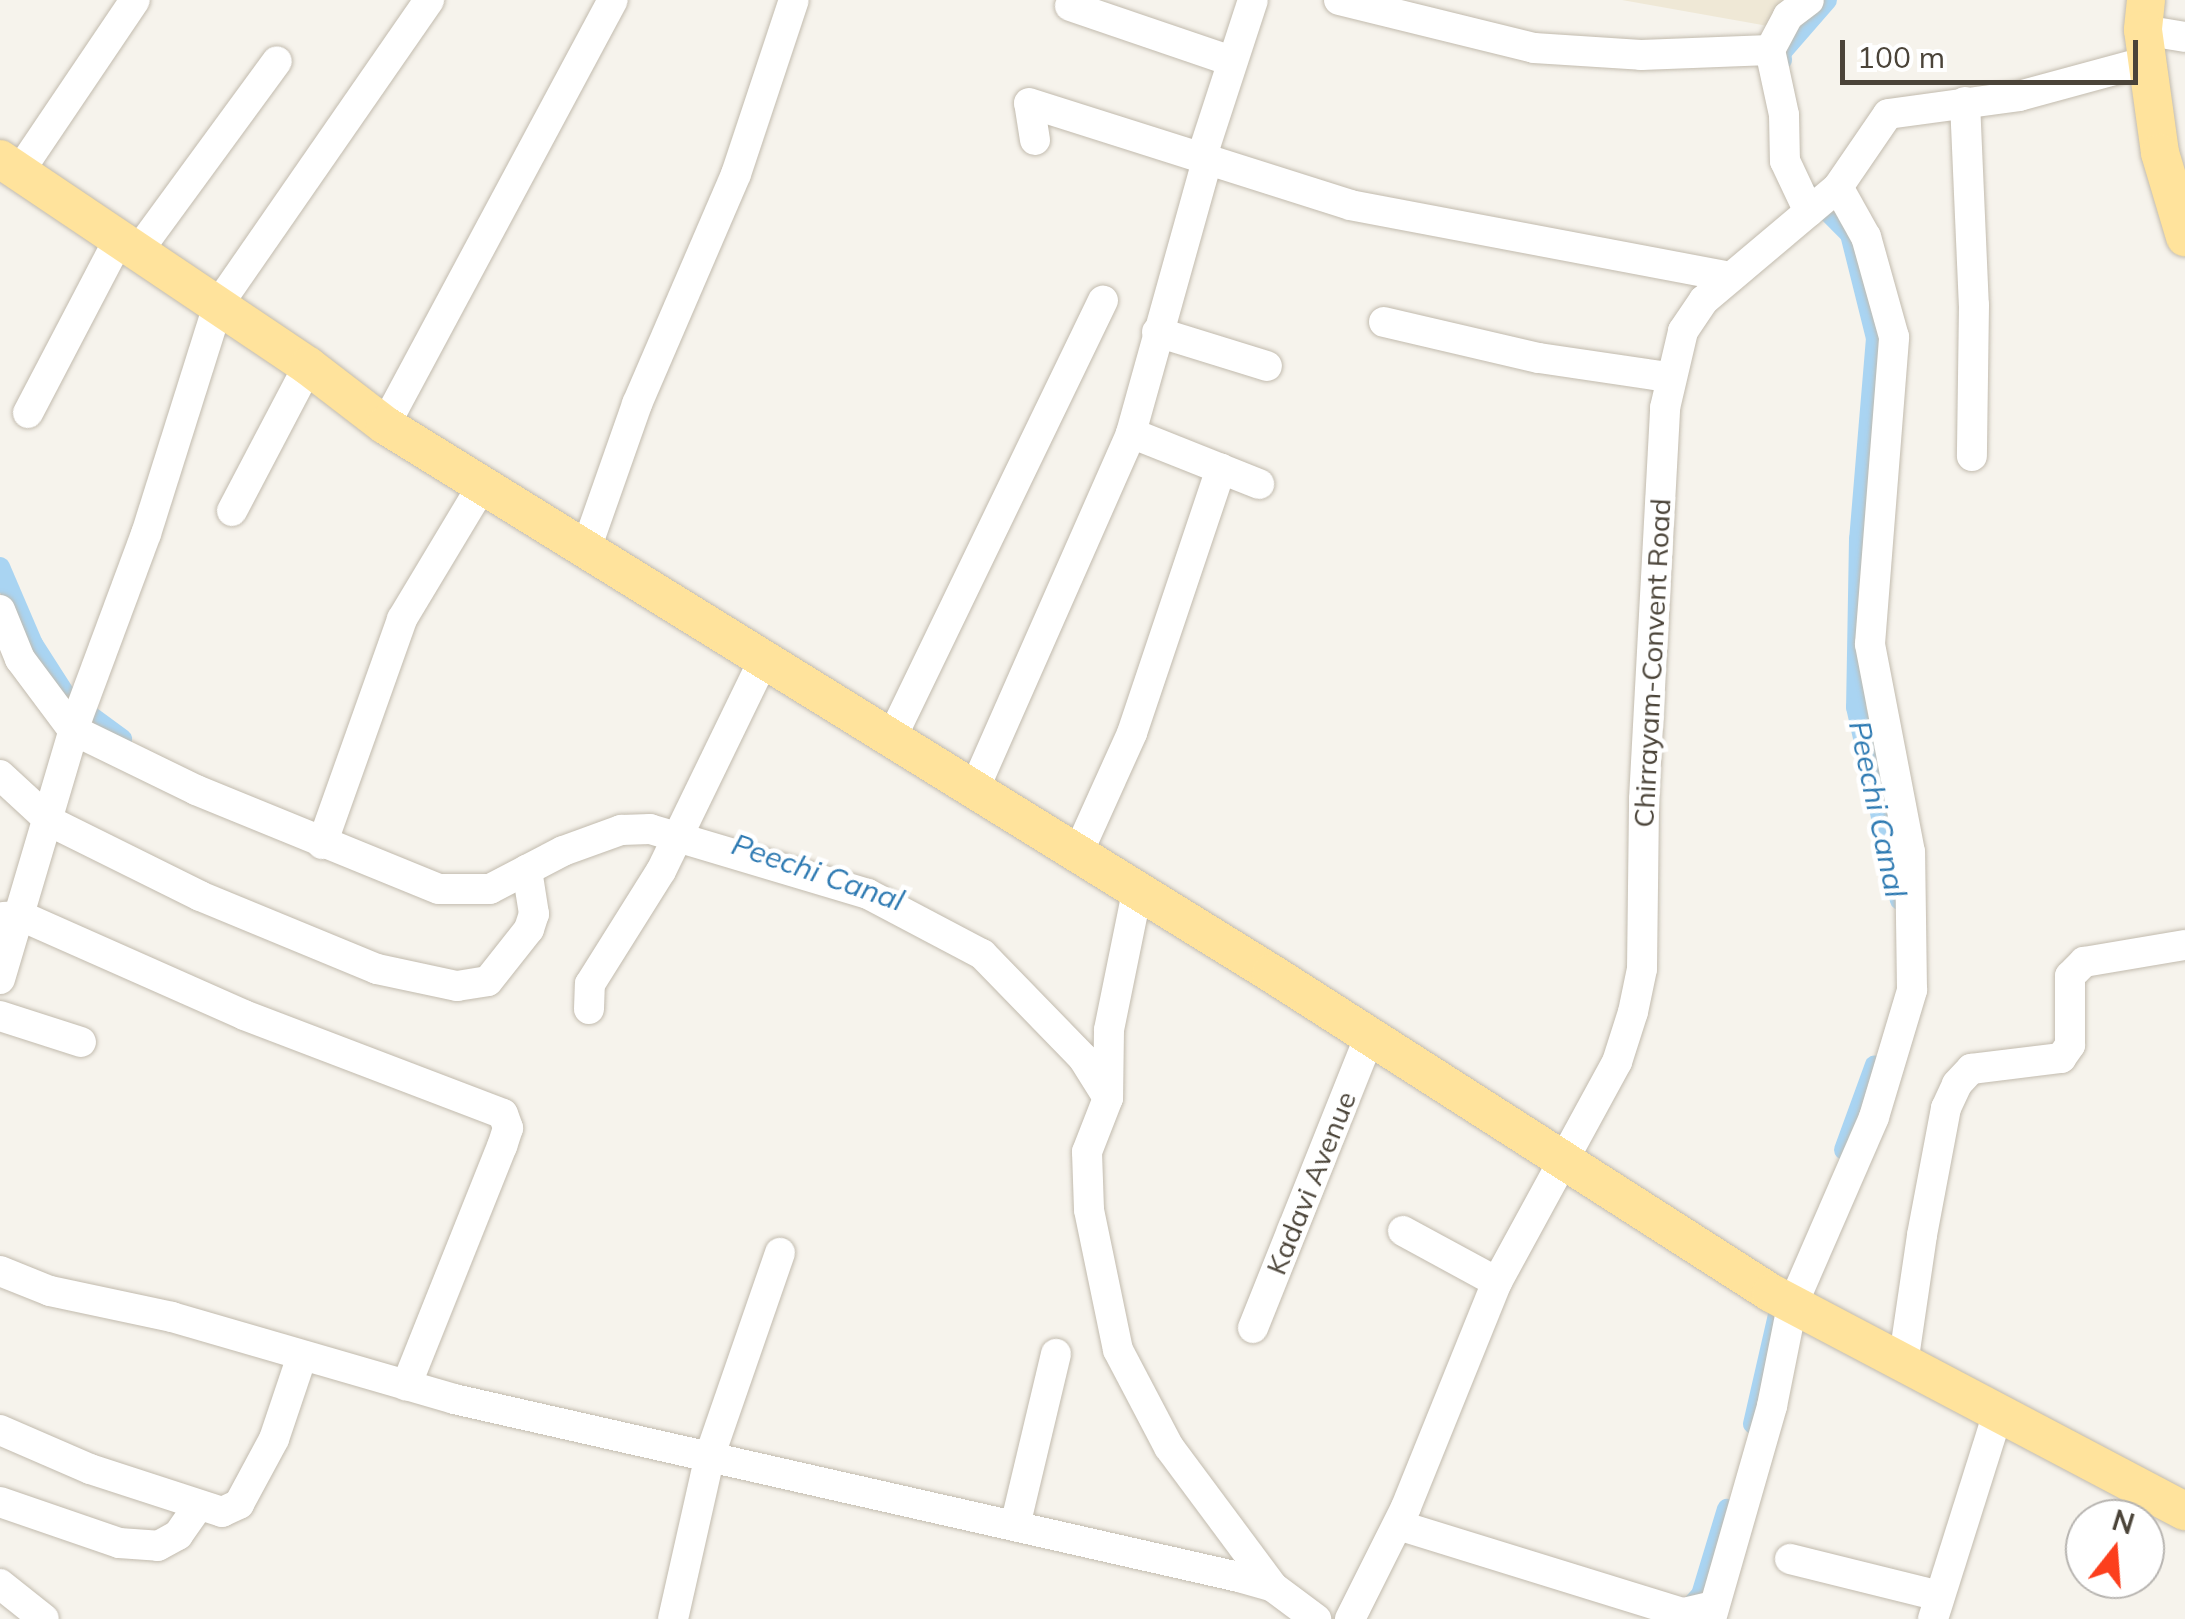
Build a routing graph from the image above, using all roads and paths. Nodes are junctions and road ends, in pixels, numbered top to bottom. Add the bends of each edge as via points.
1 (135, 0) edge
2 (429, 0) edge
3 (613, 0) edge
4 (794, 0) edge
5 (1253, 0) edge
6 (1338, 0) edge
7 (1809, 0) edge
8 (1070, 6) dead end
9 (2145, 31) edge
10 (2185, 37) edge
11 (1770, 50) junction
12 (278, 61) dead end
13 (1232, 61) junction
14 (1966, 102) junction
15 (1035, 140) dead end
16 (1204, 160) junction
17 (10, 166) edge
18 (1823, 200) junction
19 (2185, 237) edge
20 (128, 245) junction
21 (1730, 278) junction
22 (1103, 301) dead end
23 (218, 305) junction
24 (1384, 322) dead end
25 (1157, 332) junction
26 (308, 366) junction
27 (1267, 366) dead end
28 (1667, 377) junction
29 (28, 413) dead end
30 (384, 425) junction
31 (1132, 433) junction
32 (1972, 456) dead end
33 (1221, 469) junction
34 (482, 484) junction
35 (1260, 484) dead end
36 (232, 511) dead end
37 (587, 546) junction
38 (0, 610) edge
39 (764, 659) junction
40 (78, 716) junction
41 (891, 740) junction
42 (0, 775) edge
43 (972, 792) junction
44 (52, 822) junction
45 (682, 823) junction
46 (322, 844) junction
47 (1077, 855) junction
48 (527, 870) junction
49 (1137, 892) junction
50 (8, 929) edge
51 (2185, 946) edge
52 (0, 978) edge
53 (589, 1009) dead end
54 (0, 1016) edge
55 (1369, 1038) junction
56 (81, 1042) dead end
57 (1108, 1084) junction
58 (1559, 1162) junction
59 (1403, 1231) dead end
60 (780, 1252) dead end
61 (0, 1271) edge
62 (1497, 1282) junction
63 (1783, 1300) junction
64 (1253, 1328) dead end
65 (1056, 1354) dead end
66 (302, 1359) junction
67 (1903, 1364) junction
68 (406, 1386) junction
69 (1998, 1413) junction
70 (0, 1430) edge
71 (710, 1455) junction
72 (0, 1502) edge
73 (197, 1508) junction
74 (2185, 1511) edge
75 (1398, 1524) junction
76 (1015, 1526) junction
77 (1790, 1558) dead end
78 (0, 1584) edge
79 (1295, 1603) edge
80 (1936, 1607) edge
81 (1712, 1612) edge
82 (44, 1619) edge
83 (673, 1619) edge
84 (1350, 1619) edge

1 - 17 street
2 - 23 street
3 - 30 street
4 - 37 street via 736,174 637,404
5 - 13 street
6 - 11 street via 1534,48 1641,54
7 - 11 street via 1788,16
8 - 13 street
9 - 10 street
9 - 14 street, Chirrayam-Convent Road via 2019,96
9 - 19 main road via 2160,153
11 - 18 street via 1784,116 1785,161
12 - 20 street
13 - 16 street
14 - 18 street, Chirrayam-Convent Road via 1888,114
14 - 32 street
15 - 16 street via 1029,103
16 - 21 street via 1350,205
16 - 25 street
17 - 20 main road
18 - 21 street, Chirrayam-Convent Road
18 - 63 street via 1866,237 1894,337 1870,644 1910,852 1912,990 1874,1117
20 - 23 main road
20 - 29 street
21 - 28 street, Chirrayam-Convent Road via 1683,331
22 - 41 street
23 - 26 main road
23 - 40 street via 146,534
24 - 28 street via 1539,358
25 - 27 street
25 - 31 street
26 - 30 main road
26 - 36 street
28 - 58 street, Chirrayam-Convent Road via 1644,799 1642,969 1617,1062
30 - 34 main road
31 - 33 street
31 - 43 street
33 - 35 street
33 - 47 street via 1132,733
34 - 37 main road
34 - 46 street via 402,619
37 - 39 main road
38 - 40 street via 20,660
39 - 41 main road
39 - 45 street
40 - 44 street
40 - 46 street
41 - 43 main road
42 - 44 street
43 - 47 main road
44 - 48 street via 200,896 378,969 457,986 488,981 530,929
44 - 50 street
45 - 48 street via 621,830
45 - 53 street via 661,871 590,984
45 - 57 street via 935,924 982,954
46 - 48 street via 439,889 490,889
47 - 49 main road
49 - 55 main road
49 - 57 street via 1109,1030
50 - 52 street
50 - 68 street via 503,1114 508,1128 502,1146
51 - 67 street via 2084,962 2070,976 2070,1044 2061,1058 1971,1070 1957,1084 1946,1108
54 - 56 street
55 - 58 main road
55 - 64 street, Kadavi Avenue
57 - 79 street via 1084,1178 1118,1350 1169,1447
58 - 62 street, Chirrayam-Convent Road
58 - 63 main road
59 - 62 street
60 - 71 street
61 - 66 street
62 - 75 street, Chirrayam-Convent Road
63 - 67 main road
63 - 81 street via 1772,1406
65 - 76 street
66 - 68 street
66 - 73 street via 274,1439 239,1504 222,1512
67 - 69 main road
68 - 71 street
69 - 74 main road
69 - 80 street
70 - 73 street
71 - 76 street
71 - 83 street
72 - 73 street via 119,1543 158,1546 178,1535
75 - 81 street via 1683,1613
75 - 84 street, Chirrayam-Convent Road
76 - 79 street
77 - 80 street
78 - 82 street

